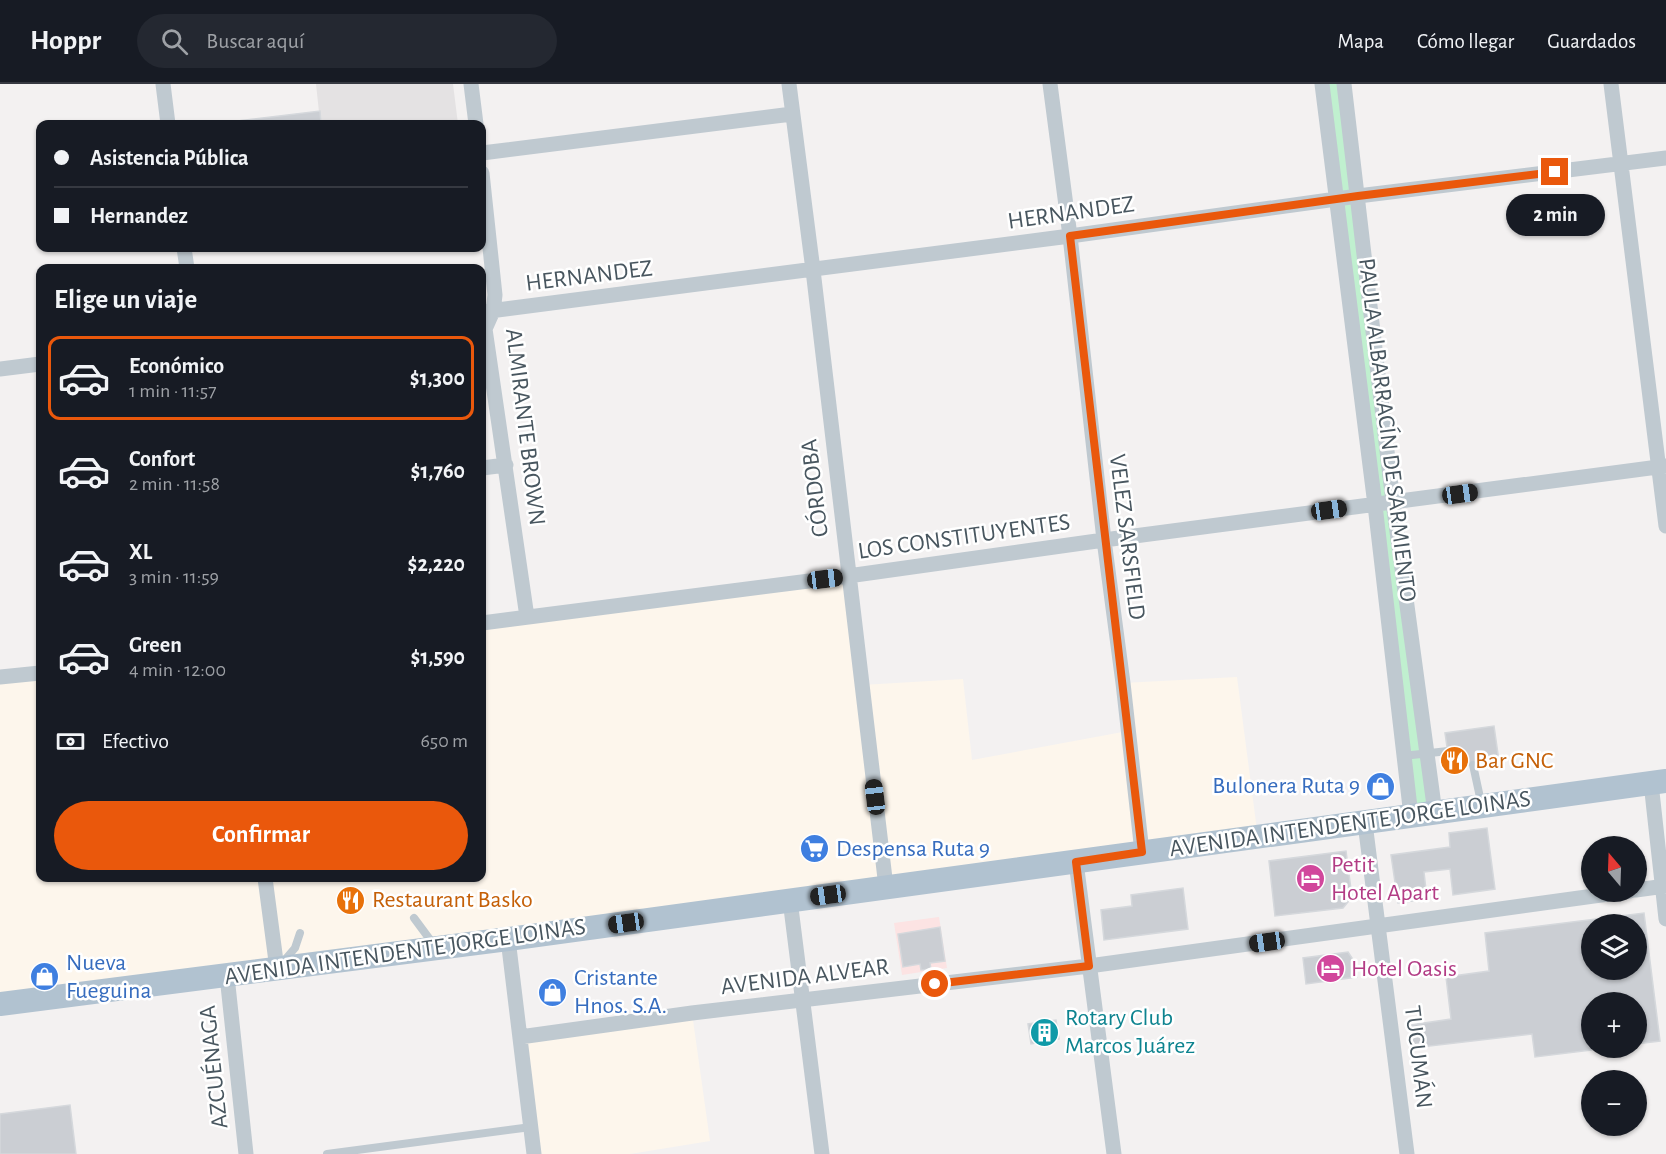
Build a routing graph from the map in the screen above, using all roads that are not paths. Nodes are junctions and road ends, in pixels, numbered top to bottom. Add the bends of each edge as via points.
1 (163, 84) edge
2 (471, 84) edge
3 (789, 84) edge
4 (1050, 84) edge
5 (1322, 84) edge
6 (1344, 84) edge
7 (1611, 84) edge
8 (792, 114) junction
9 (168, 120) edge
10 (476, 120) edge
11 (486, 152) edge
12 (1666, 158) edge
13 (1621, 165) junction
14 (1358, 196) junction
15 (1336, 200) junction
16 (486, 211) edge
17 (1070, 236) junction
18 (813, 270) junction
19 (487, 312) edge
20 (36, 364) edge
21 (0, 369) edge
22 (506, 465) junction
23 (1663, 466) edge
24 (486, 468) edge
25 (1393, 502) junction
26 (1375, 504) junction
27 (1666, 526) edge
28 (1104, 540) junction
29 (848, 576) junction
30 (527, 617) junction
31 (486, 622) edge
32 (36, 673) edge
33 (0, 677) edge
34 (1448, 751) dead end
35 (1427, 753) junction
36 (1403, 756) junction
37 (1473, 765) dead end
38 (1658, 782) edge
39 (1482, 806) junction
40 (1435, 813) junction
41 (1411, 816) junction
42 (1365, 823) junction
43 (1142, 852) junction
44 (1076, 862) junction
45 (266, 882) edge
46 (1664, 886) edge
47 (886, 887) junction
48 (1647, 888) edge
49 (1581, 898) edge
50 (790, 900) junction
51 (414, 918) dead end
52 (1666, 919) edge
53 (1379, 926) junction
54 (300, 933) dead end
55 (508, 939) junction
56 (437, 948) junction
57 (1089, 966) junction
58 (277, 969) junction
59 (227, 976) junction
60 (802, 1000) junction
61 (0, 1004) edge
62 (520, 1036) junction
63 (531, 1127) junction
64 (246, 1154) edge
65 (327, 1154) edge
66 (534, 1154) edge
67 (822, 1154) edge
68 (1114, 1154) edge
69 (1407, 1154) edge

1 - 9 street
2 - 10 street
3 - 8 street, CÓRDOBA
4 - 17 street, VELEZ SARSFIELD
5 - 15 street, PAULA ALBARRACÍN DE SARMIENTO
6 - 14 street, PAULA ALBARRACÍN DE SARMIENTO
7 - 13 street
8 - 11 street
8 - 18 street, CÓRDOBA
12 - 13 street, HERNANDEZ
13 - 14 street, HERNANDEZ
13 - 23 street
14 - 15 street, HERNANDEZ
14 - 25 street, PAULA ALBARRACÍN DE SARMIENTO
15 - 17 street, HERNANDEZ
15 - 26 street, PAULA ALBARRACÍN DE SARMIENTO
16 - 19 street, ALMIRANTE BROWN via 495,295
17 - 18 street, HERNANDEZ
17 - 28 street, VELEZ SARSFIELD
18 - 19 street, HERNANDEZ
18 - 29 street, CÓRDOBA
19 - 22 street, ALMIRANTE BROWN via 486,329
20 - 21 street
22 - 24 street
22 - 30 street, ALMIRANTE BROWN
23 - 25 street, LOS CONSTITUYENTES
23 - 27 street
25 - 26 street, LOS CONSTITUYENTES
25 - 35 street, PAULA ALBARRACÍN DE SARMIENTO
26 - 28 street, LOS CONSTITUYENTES
26 - 36 street, PAULA ALBARRACÍN DE SARMIENTO
28 - 29 street, LOS CONSTITUYENTES
28 - 43 street, VELEZ SARSFIELD
29 - 30 street, LOS CONSTITUYENTES
29 - 47 street, CÓRDOBA
30 - 31 street, LOS CONSTITUYENTES
32 - 33 street
34 - 35 lane
35 - 36 lane
35 - 40 street, PAULA ALBARRACÍN DE SARMIENTO
36 - 41 street, PAULA ALBARRACÍN DE SARMIENTO
37 - 39 lane
38 - 39 main road, AVENIDA INTENDENTE JORGE LOINAS
38 - 46 street
39 - 40 main road, AVENIDA INTENDENTE JORGE LOINAS
40 - 41 main road, AVENIDA INTENDENTE JORGE LOINAS
41 - 42 main road, AVENIDA INTENDENTE JORGE LOINAS
42 - 43 main road, AVENIDA INTENDENTE JORGE LOINAS
42 - 53 street, TUCUMÁN
43 - 44 main road, AVENIDA INTENDENTE JORGE LOINAS
44 - 47 main road, AVENIDA INTENDENTE JORGE LOINAS
44 - 57 street
45 - 58 street
46 - 48 street
46 - 52 street
47 - 50 main road, AVENIDA INTENDENTE JORGE LOINAS
49 - 53 street, AVENIDA ALVEAR
50 - 55 main road, AVENIDA INTENDENTE JORGE LOINAS
50 - 60 street
51 - 56 lane
53 - 57 street, AVENIDA ALVEAR
53 - 69 street, TUCUMÁN
54 - 58 lane via 295,948
55 - 56 main road, AVENIDA INTENDENTE JORGE LOINAS
55 - 62 street
56 - 58 main road, AVENIDA INTENDENTE JORGE LOINAS
57 - 60 street, AVENIDA ALVEAR
57 - 68 street
58 - 59 main road, AVENIDA INTENDENTE JORGE LOINAS
59 - 61 main road, AVENIDA INTENDENTE JORGE LOINAS
59 - 64 street, AZCUÉNAGA
60 - 62 street, AVENIDA ALVEAR
60 - 67 street
62 - 63 street
63 - 65 lane
63 - 66 street

